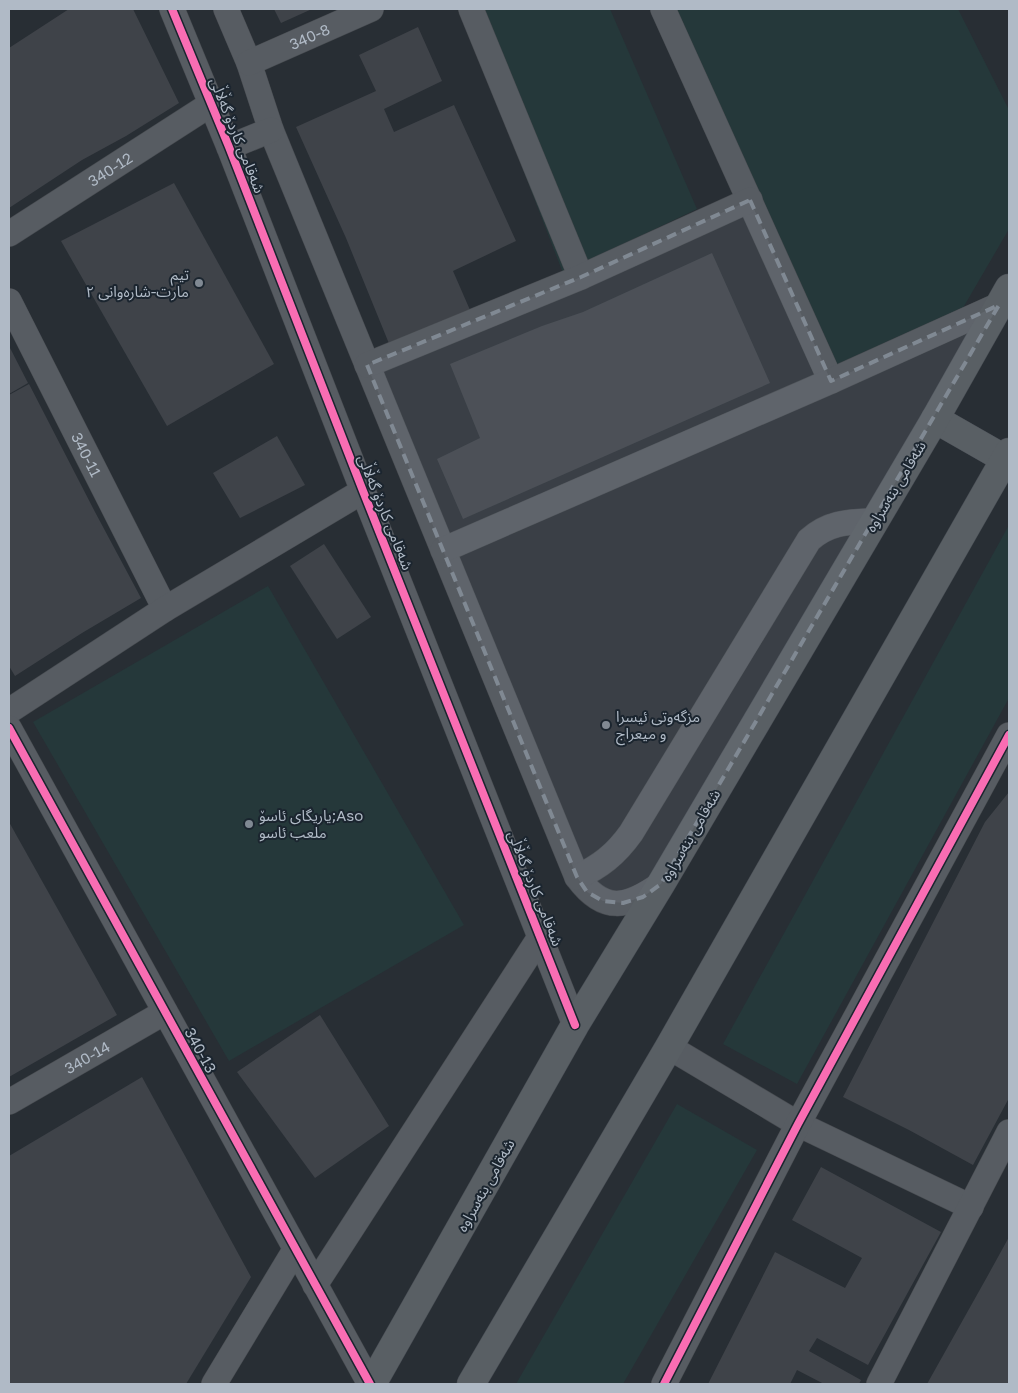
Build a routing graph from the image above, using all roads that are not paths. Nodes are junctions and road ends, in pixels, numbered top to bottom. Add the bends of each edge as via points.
1 (172, 9) edge
2 (226, 9) edge
3 (371, 9) edge
4 (471, 9) edge
5 (664, 9) edge
6 (249, 63) junction
7 (211, 104) junction
8 (271, 130) junction
9 (229, 147) junction
10 (750, 200) junction
11 (9, 234) edge
12 (581, 277) junction
13 (1004, 296) edge
14 (9, 302) edge
15 (367, 365) junction
16 (831, 381) junction
17 (935, 418) junction
18 (1007, 455) edge
19 (363, 491) junction
20 (874, 521) junction
21 (443, 550) junction
22 (165, 609) junction
23 (9, 711) edge
24 (9, 728) edge
25 (1009, 735) edge
26 (577, 877) junction
27 (661, 884) junction
28 (540, 937) junction
29 (165, 1012) junction
30 (575, 1025) junction
31 (669, 1047) junction
32 (9, 1102) edge
33 (798, 1124) junction
34 (1009, 1132) edge
35 (971, 1207) junction
36 (295, 1250) junction
37 (315, 1285) junction
38 (214, 1384) edge
39 (371, 1384) edge
40 (470, 1384) edge
41 (664, 1384) edge
42 (879, 1384) edge

1 - 7 street, شەقامی کاردۆ گەڵاڵی
2 - 6 street
3 - 6 street, 340-8
4 - 12 street
5 - 10 street
6 - 8 street
7 - 9 street, شەقامی کاردۆ گەڵاڵی
7 - 11 street, 340-12
8 - 9 street
8 - 15 street
9 - 19 street, شەقامی کاردۆ گەڵاڵی
10 - 12 street
10 - 16 street
12 - 15 street
13 - 16 street
13 - 17 main road, شەقامی بنەسراوە
14 - 22 street, 340-11
15 - 21 street
16 - 21 street
17 - 18 main road
17 - 20 main road, شەقامی بنەسراوە
18 - 31 main road
19 - 22 street
19 - 28 street, شەقامی کاردۆ گەڵاڵی
20 - 26 street via 843,522 818,531 808,540 621,848 593,870
20 - 27 main road, شەقامی بنەسراوە
21 - 26 street
22 - 23 street
24 - 29 street, 340-13
25 - 33 street
26 - 27 street via 588,892 602,901 616,903 643,897
27 - 30 main road, شەقامی بنەسراوە
28 - 30 street, شەقامی کاردۆ گەڵاڵی
28 - 37 street
29 - 32 street, 340-14
29 - 36 street, 340-13
30 - 39 main road, شەقامی بنەسراوە
31 - 33 street
31 - 40 main road
33 - 35 street
33 - 41 street
34 - 35 street
35 - 42 street
36 - 37 street, 340-13
36 - 38 street
37 - 39 street, 340-13

